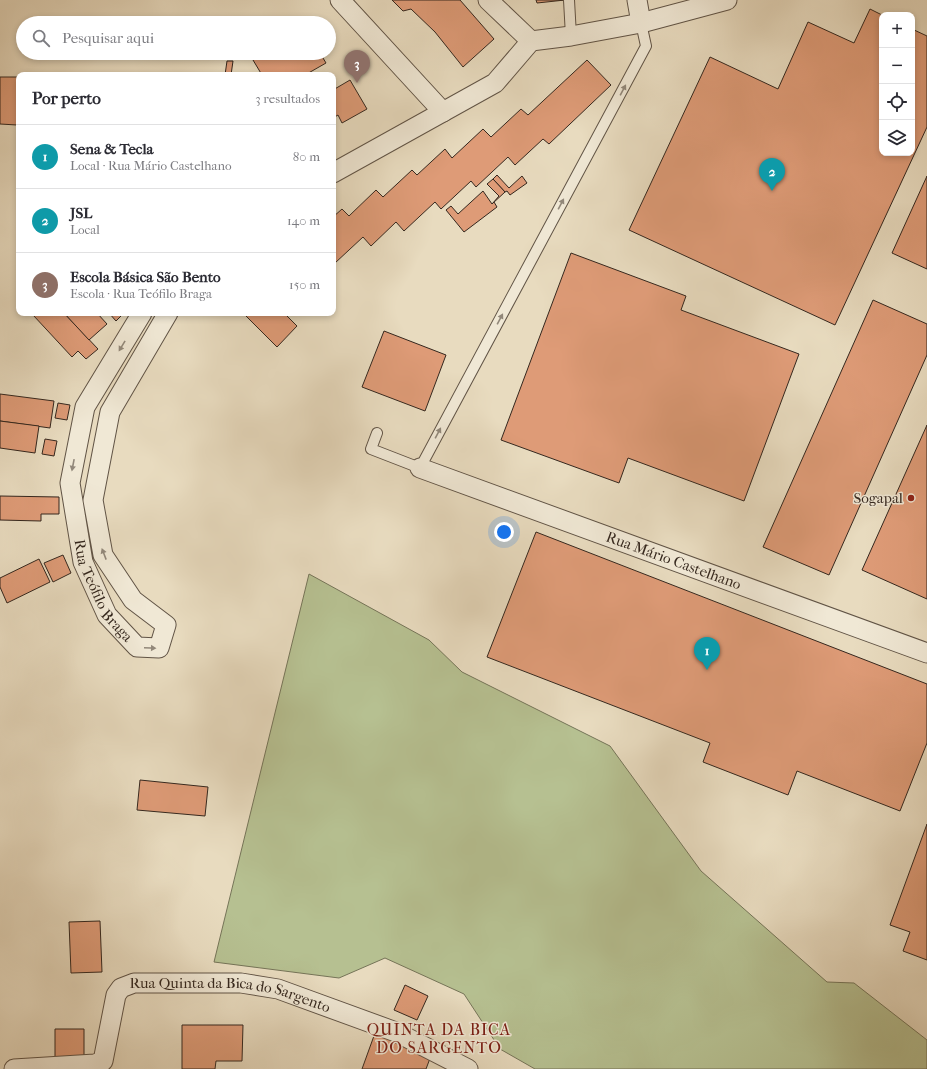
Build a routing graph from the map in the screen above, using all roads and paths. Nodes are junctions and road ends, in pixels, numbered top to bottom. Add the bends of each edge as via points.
1 (340, 0) edge
2 (488, 0) edge
3 (569, 0) edge
4 (637, 0) edge
5 (727, 0) edge
6 (641, 23) junction
7 (572, 36) junction
8 (531, 41) junction
9 (443, 112) junction
10 (336, 171) edge
11 (140, 316) edge
12 (166, 316) edge
13 (378, 433) dead end
14 (420, 468) junction
15 (927, 652) edge
16 (14, 1069) edge
17 (468, 1069) edge

1 - 9 street
2 - 8 street
3 - 7 lane
4 - 6 street
5 - 6 street
6 - 7 street
14 -> 6 lane via 646,46
7 - 8 street
8 - 9 street via 495,83
9 - 10 street
11 -> 12 street, Rua Teófilo Braga via 85,407 70,483 83,562 107,615 137,647 159,648 166,625 133,600 102,555 93,500 110,412
13 - 14 lane via 371,450
14 - 15 street, Rua Mário Castelhano
16 - 17 street, Rua Quinta da Bica do Sargento via 95,1064 104,1061 116,995 121,988 134,983 241,983 278,988 396,1032

